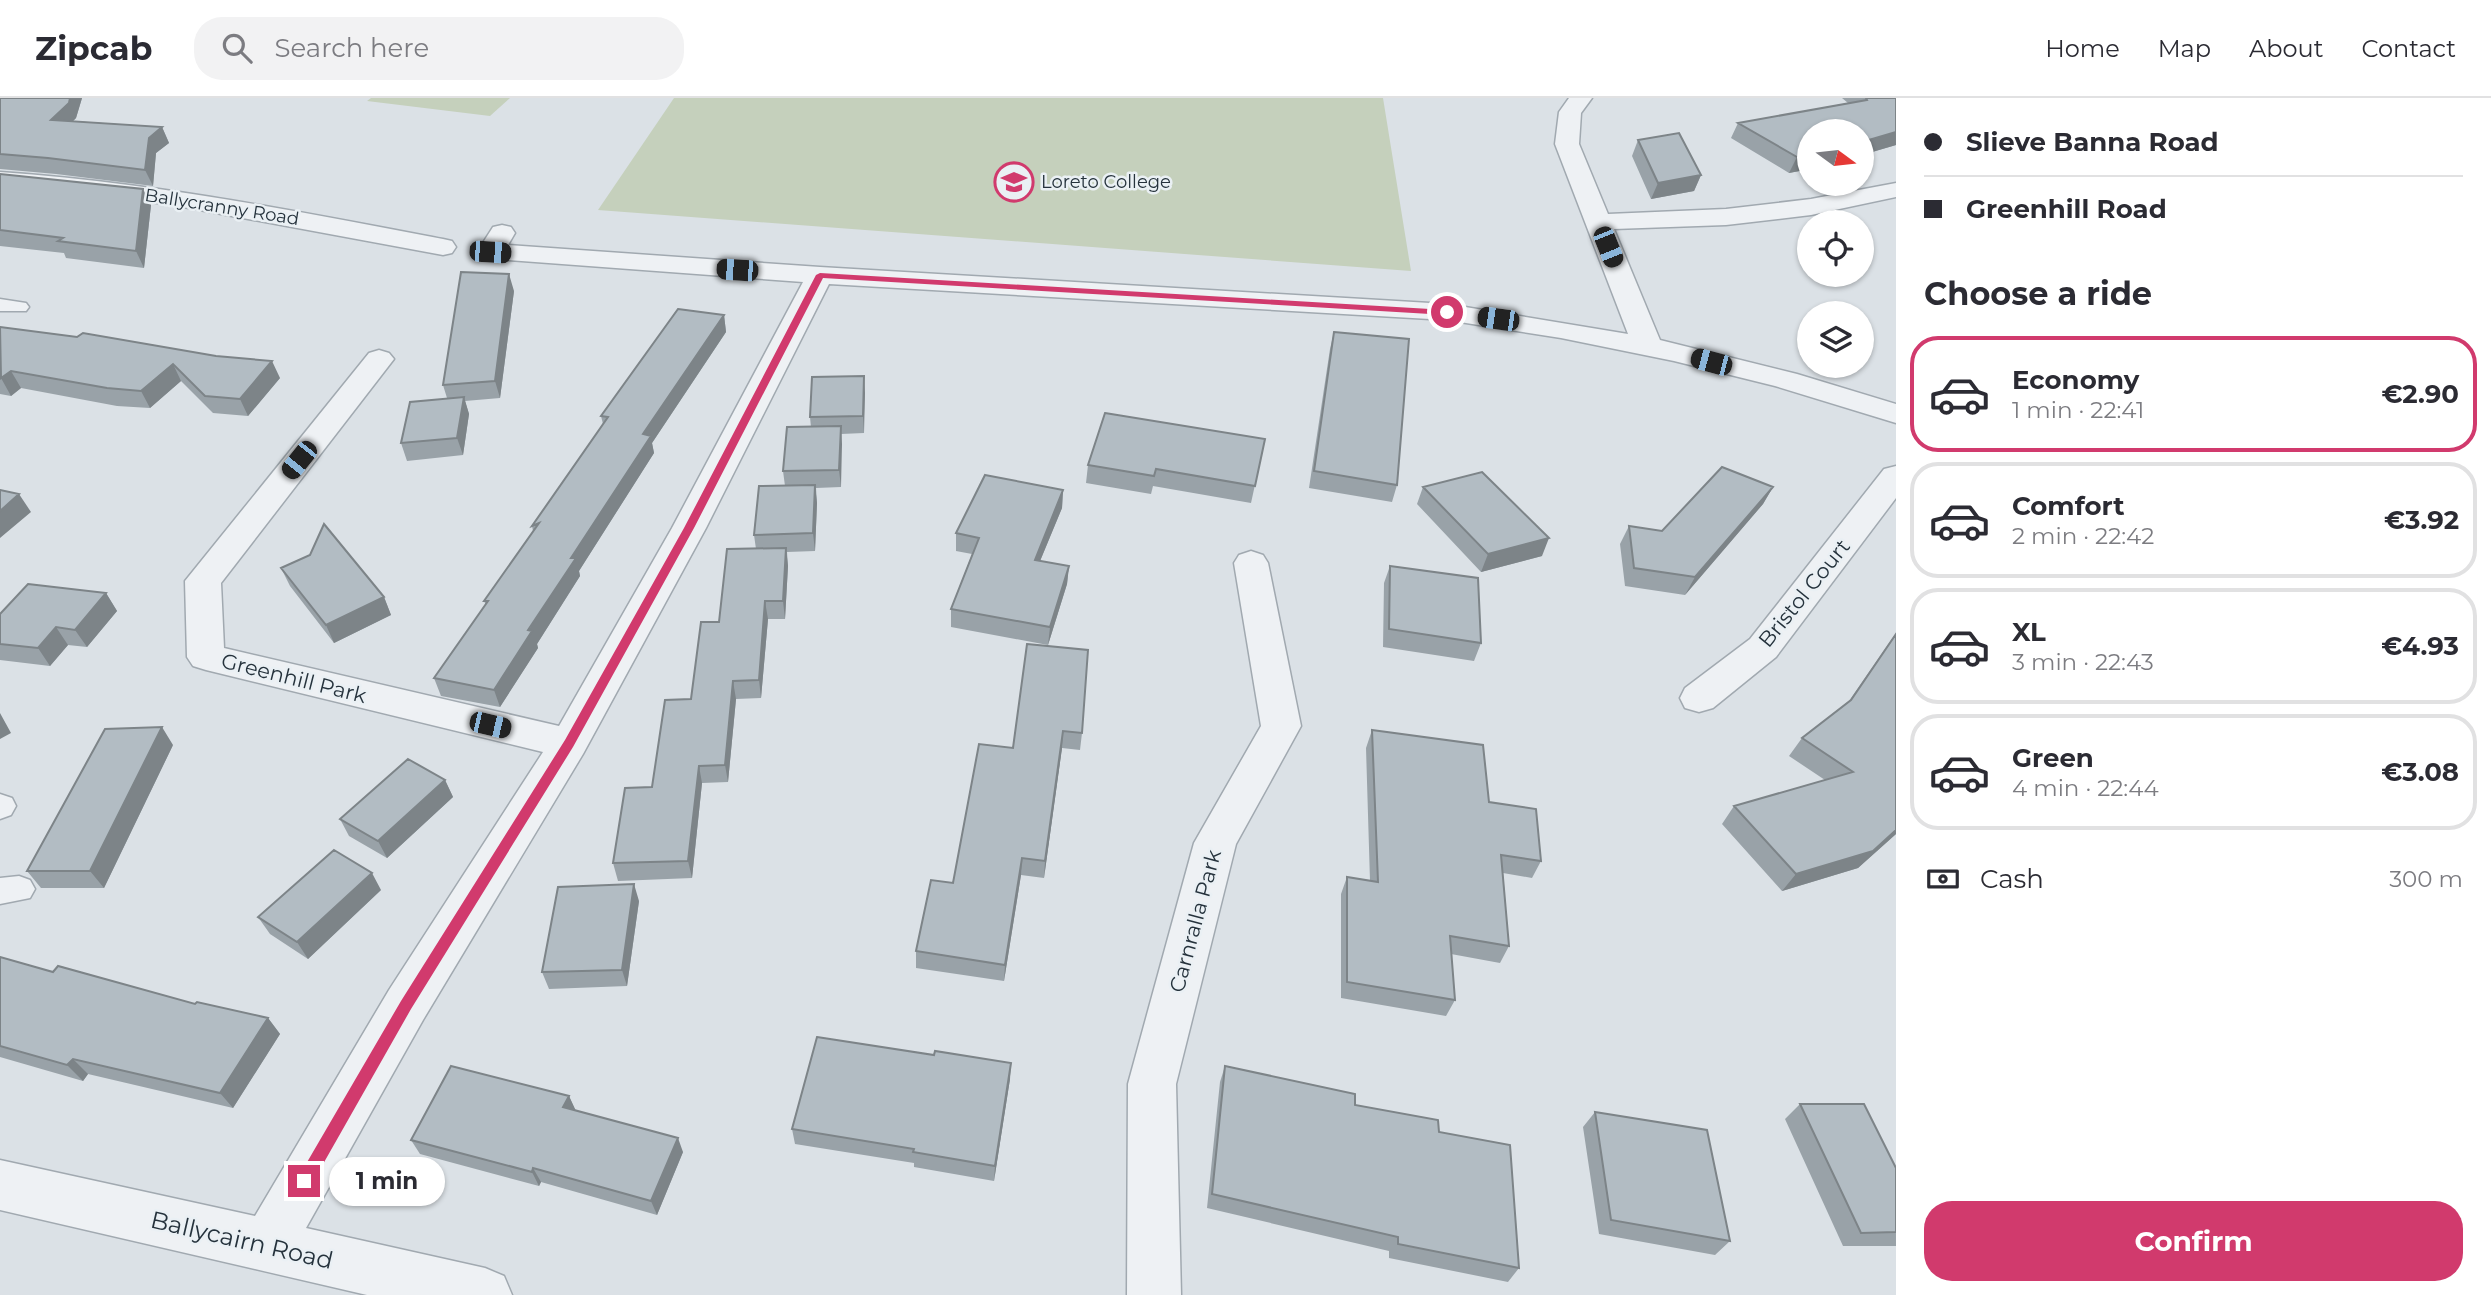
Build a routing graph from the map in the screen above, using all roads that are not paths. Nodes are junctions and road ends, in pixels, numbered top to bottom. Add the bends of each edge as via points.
1 (1581, 98) edge
2 (0, 179) edge
3 (1896, 190) edge
4 (1598, 222) junction
5 (502, 233) dead end
6 (443, 247) dead end
7 (820, 275) junction
8 (1648, 347) junction
9 (379, 359) dead end
10 (1896, 414) edge
11 (1896, 477) edge
12 (1251, 563) dead end
13 (1699, 698) dead end
14 (569, 743) junction
15 (0, 1185) edge
16 (267, 1246) junction
17 (485, 1295) edge
18 (1153, 1295) edge

1 - 4 street via 1570,112 1567,144
2 - 6 street, Ballycranny Road via 240,207
3 - 4 street via 1726,217
4 - 8 street
5 - 7 street via 490,252
7 - 8 street via 1447,312 1548,326
7 - 14 street via 689,528
8 - 10 street
9 - 14 street, Greenhill Park via 203,581 206,657
11 - 13 street, Bristol Court via 1763,648
12 - 18 street, Carnralla Park via 1281,726 1215,843 1152,1084
14 - 16 street via 406,1005
15 - 16 street, Ballycairn Road
16 - 17 street, Ballycairn Road

